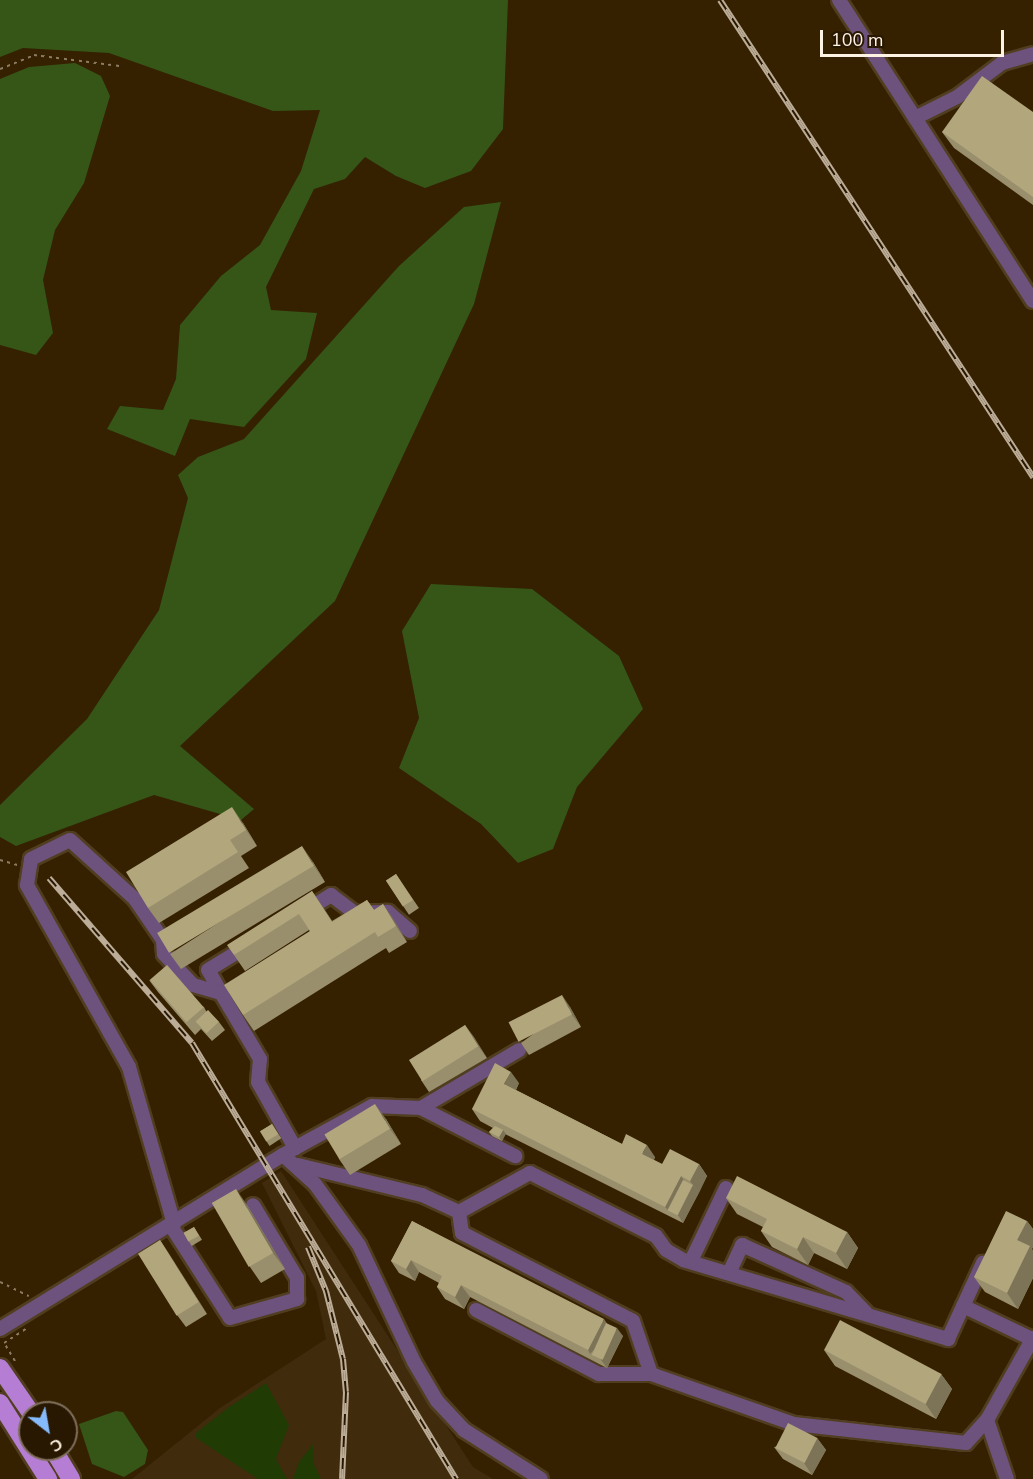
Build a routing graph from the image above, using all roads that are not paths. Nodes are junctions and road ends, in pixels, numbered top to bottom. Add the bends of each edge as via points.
1 (838, 0) edge
2 (1033, 54) edge
3 (915, 118) junction
4 (1033, 301) edge
5 (293, 918) edge
6 (410, 931) dead end
7 (265, 935) edge
8 (221, 993) junction
9 (519, 1050) edge
10 (421, 1108) junction
11 (289, 1151) junction
12 (515, 1156) dead end
13 (298, 1165) junction
14 (726, 1188) dead end
15 (253, 1205) dead end
16 (459, 1212) junction
17 (172, 1225) junction
18 (992, 1245) edge
19 (691, 1261) junction
20 (730, 1271) junction
21 (963, 1306) junction
22 (476, 1310) dead end
23 (866, 1314) junction
24 (0, 1329) edge
25 (1033, 1338) edge
26 (9, 1367) edge
27 (651, 1374) junction
28 (25, 1401) edge
29 (0, 1404) edge
30 (987, 1420) junction
31 (60, 1461) edge
32 (48, 1479) edge
33 (71, 1479) edge
34 (541, 1479) edge
35 (1007, 1479) edge

1 - 3 lane
2 - 3 lane via 1002,63 957,97
3 - 4 lane
5 - 6 lane via 331,895 355,913 388,912
7 - 8 lane via 208,970
8 - 11 lane via 260,1059 258,1082
8 - 17 lane via 193,985 164,954 168,937 135,899 70,840 31,859 27,885 129,1067
9 - 10 lane
10 - 11 lane via 372,1106
10 - 12 lane
11 - 13 lane
11 - 17 lane
13 - 16 lane via 422,1195
13 - 34 lane via 359,1245 414,1362 437,1401 464,1430
14 - 19 lane
15 - 17 lane via 297,1278 297,1299 230,1318
16 - 19 lane via 530,1173 656,1236 666,1250
16 - 27 lane via 462,1233 633,1321
17 - 24 lane
18 - 21 lane
19 - 20 lane
20 - 23 lane
20 - 23 lane via 742,1245 846,1292
21 - 23 lane via 948,1339
21 - 25 lane
22 - 27 lane via 599,1374
25 - 30 lane
26 - 28 main road
27 - 30 lane via 794,1424 966,1443
29 - 32 main road
30 - 35 lane
31 - 33 main road

